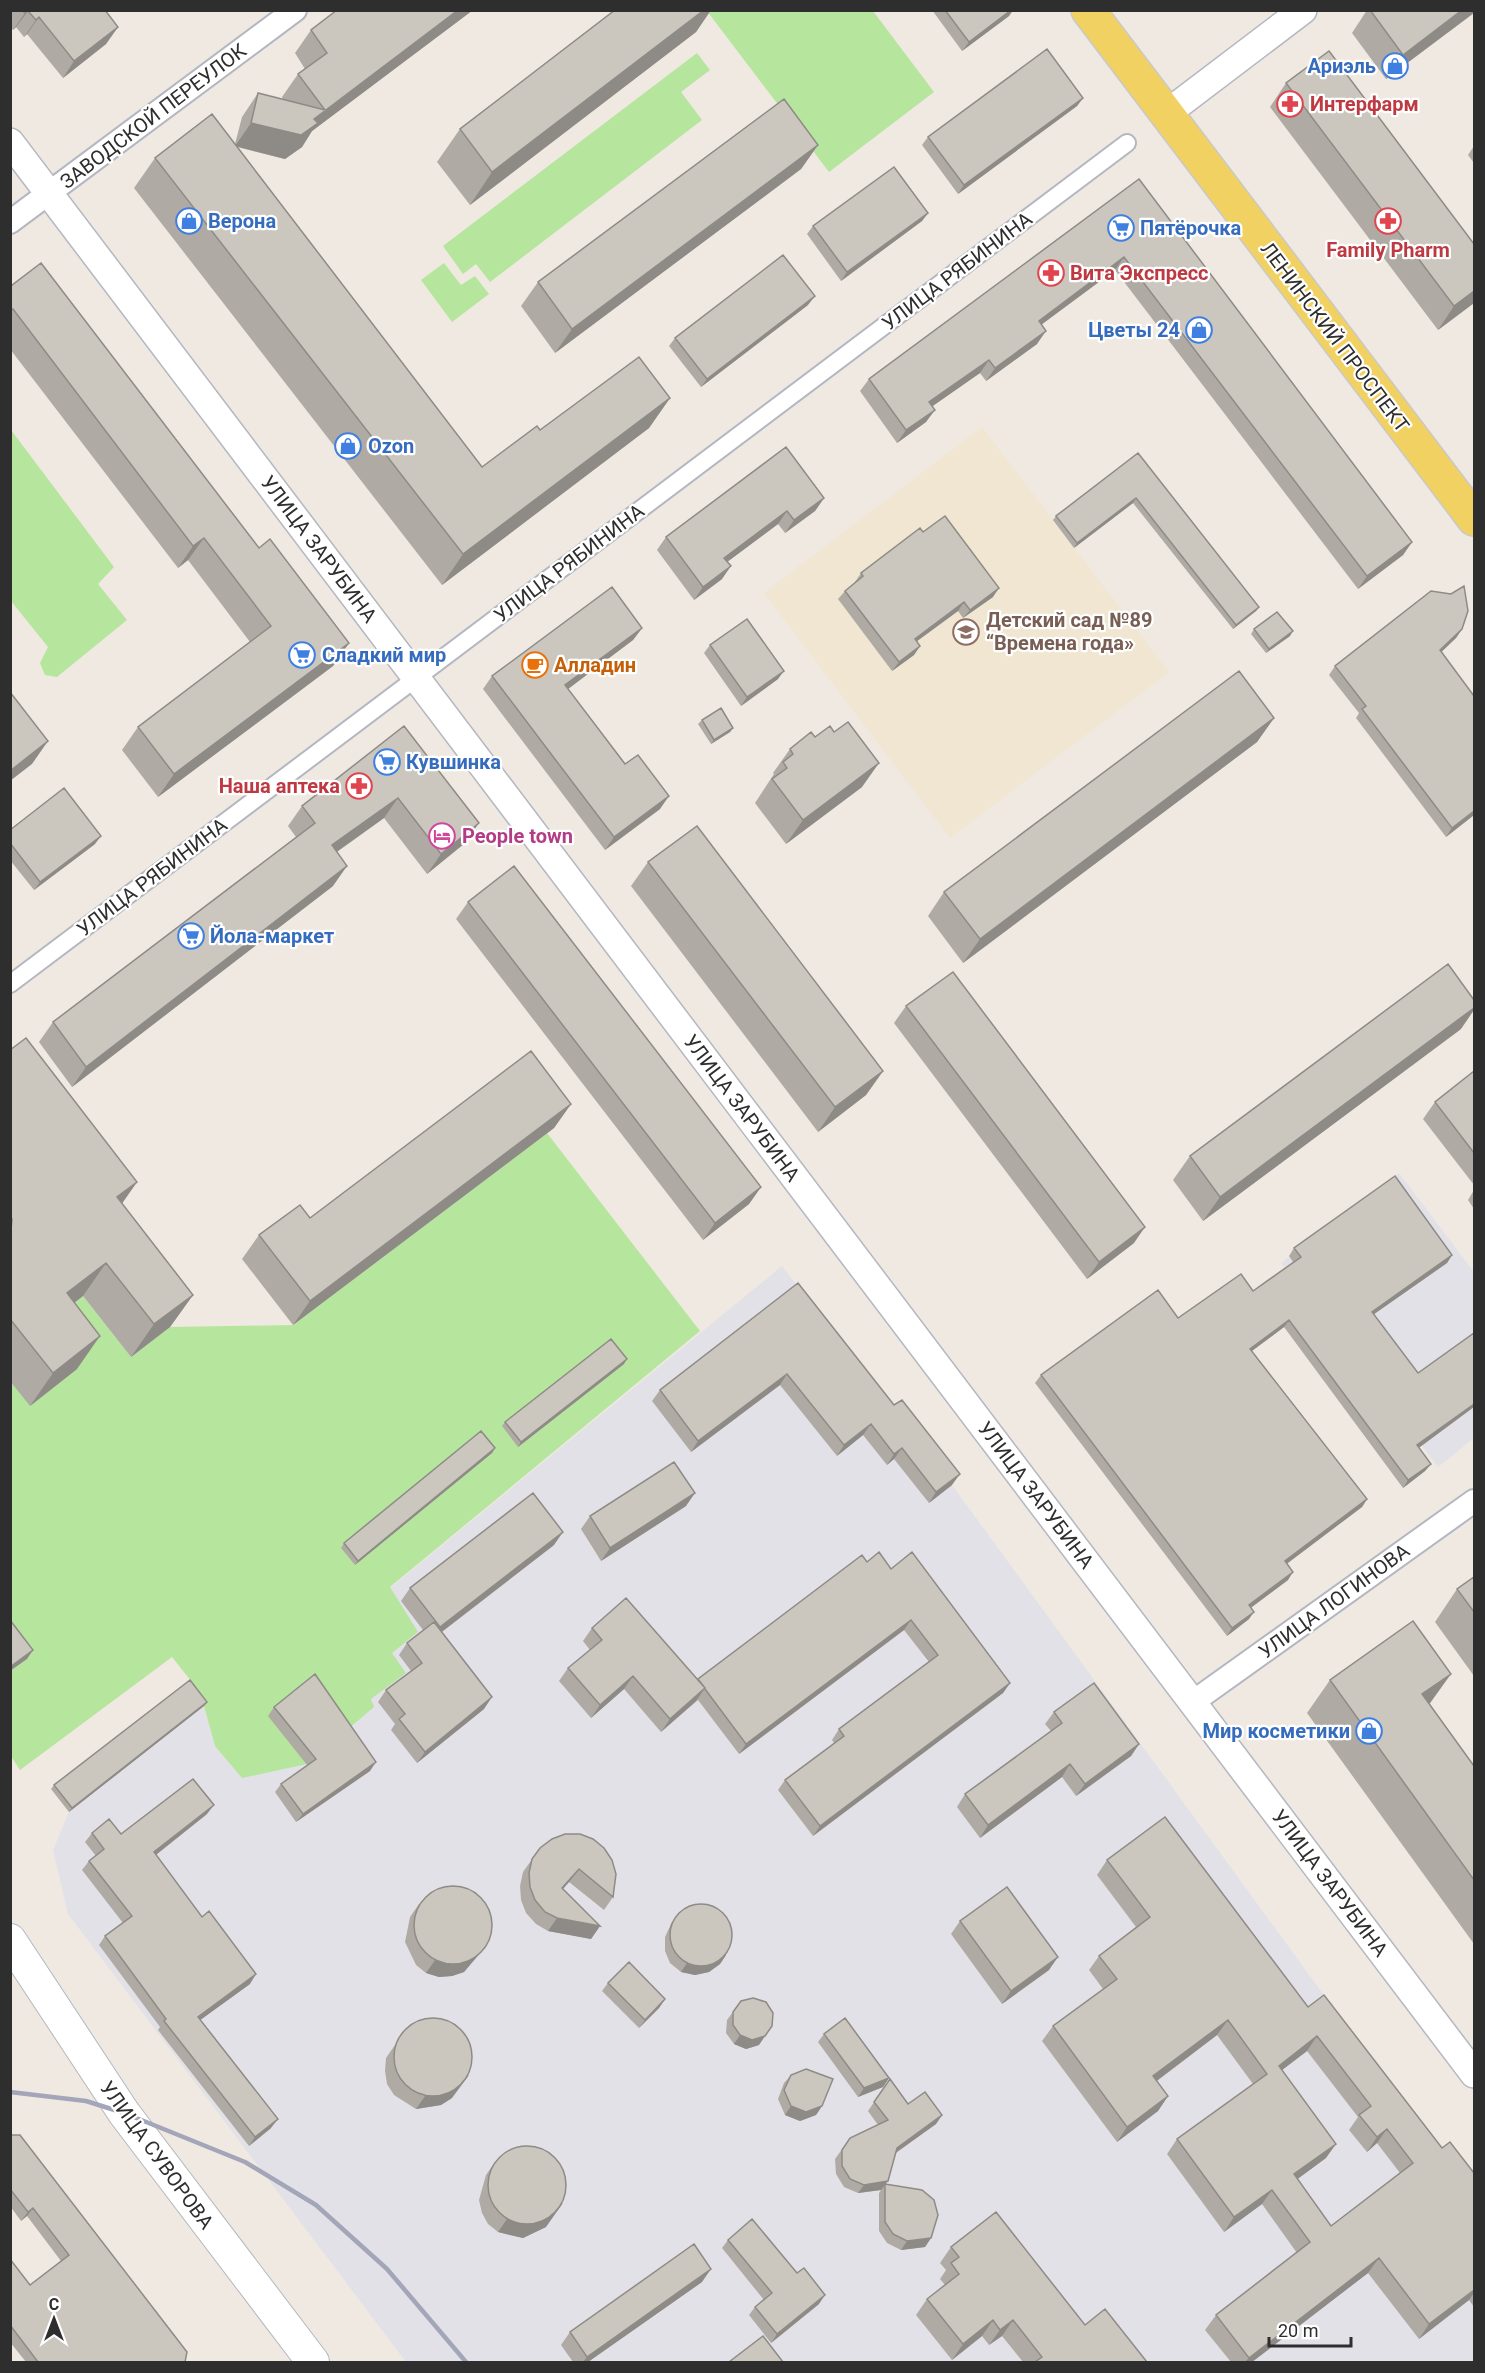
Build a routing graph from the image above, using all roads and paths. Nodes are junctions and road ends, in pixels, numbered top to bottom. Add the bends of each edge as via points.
1 (295, 10) edge
2 (1088, 10) edge
3 (1303, 10) edge
4 (1166, 114) junction
5 (10, 142) edge
6 (1127, 143) dead end
7 (49, 193) junction
8 (10, 222) edge
9 (1474, 519) edge
10 (417, 678) junction
11 (10, 984) edge
12 (1474, 1500) edge
13 (1193, 1702) junction
14 (10, 1940) edge
15 (1474, 2074) edge
16 (313, 2362) edge

1 - 7 street, ЗАВОДСКОЙ ПЕРЕУЛОК
2 - 4 main road, ЛЕНИНСКИЙ ПРОСПЕКТ
3 - 4 street
4 - 9 main road, ЛЕНИНСКИЙ ПРОСПЕКТ
5 - 7 street, УЛИЦА ЗАРУБИНА
6 - 10 street, УЛИЦА РЯБИНИНА
7 - 8 street, ЗАВОДСКОЙ ПЕРЕУЛОК
7 - 10 street, УЛИЦА ЗАРУБИНА
10 - 11 street, УЛИЦА РЯБИНИНА
10 - 13 street, УЛИЦА ЗАРУБИНА
12 - 13 street, УЛИЦА ЛОГИНОВА
13 - 15 street, УЛИЦА ЗАРУБИНА
14 - 16 main road, УЛИЦА СУВОРОВА via 124,2113

